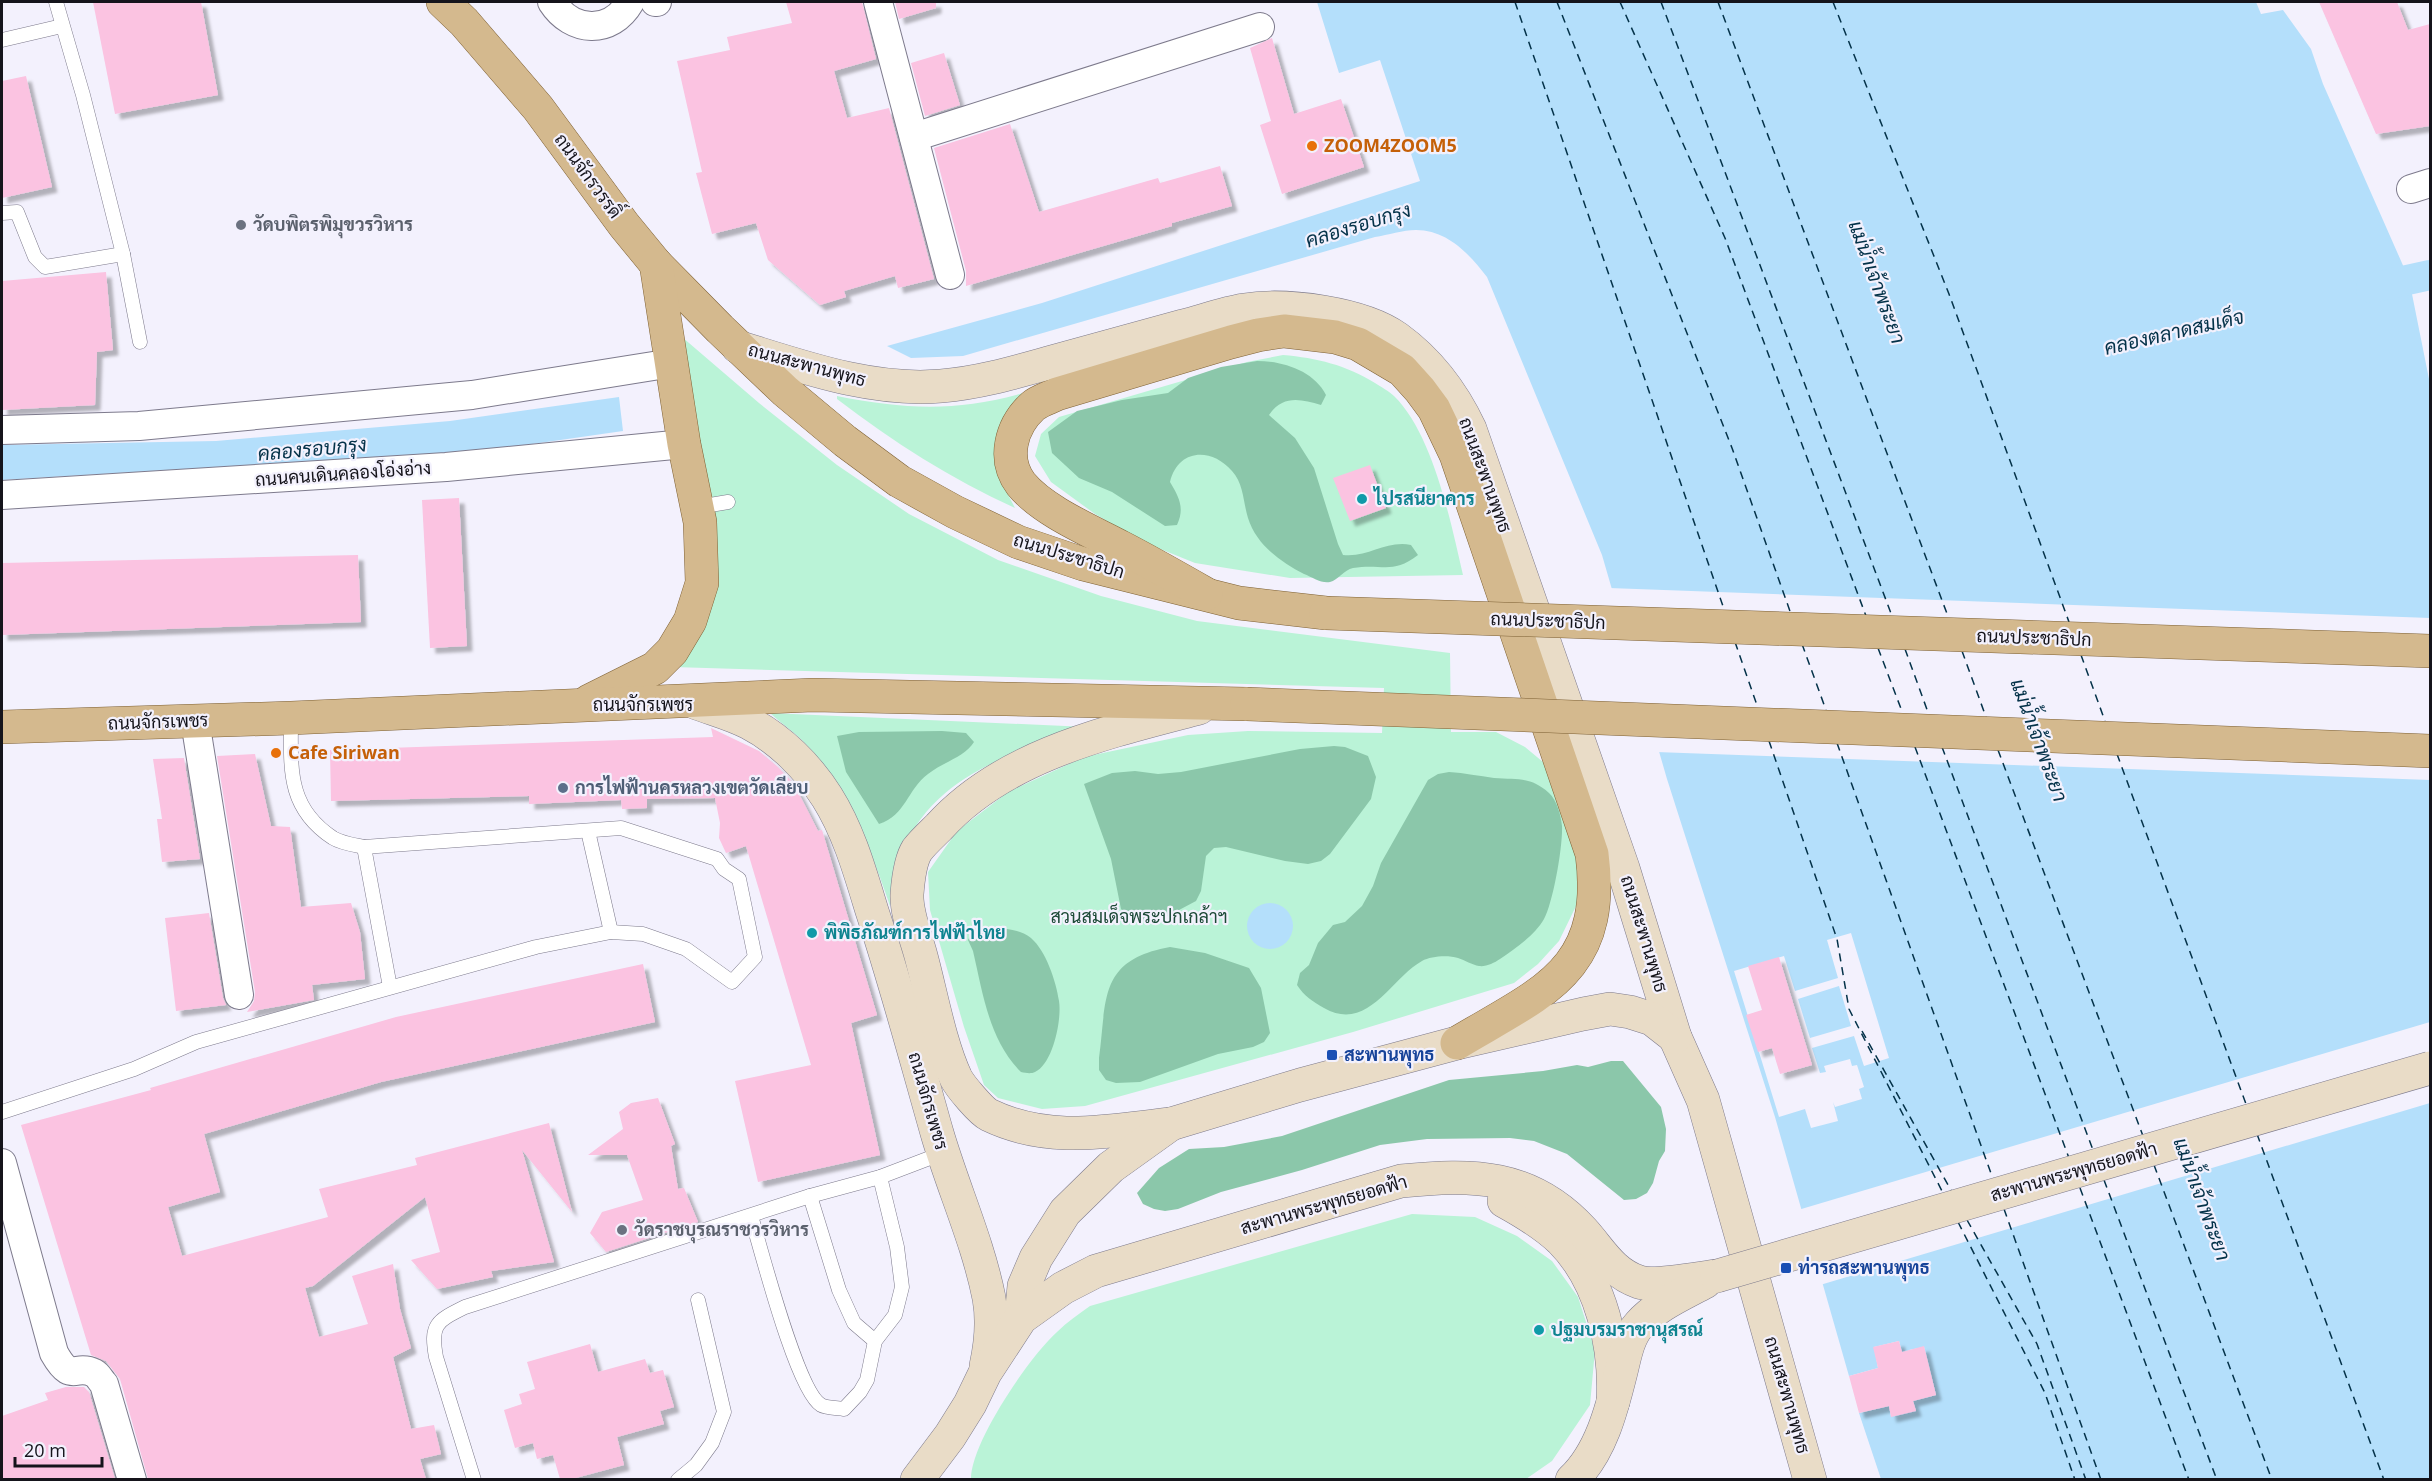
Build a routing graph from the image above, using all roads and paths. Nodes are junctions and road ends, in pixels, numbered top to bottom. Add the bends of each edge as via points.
1 (56, 2) edge
2 (443, 2) edge
3 (552, 2) edge
4 (630, 2) edge
5 (878, 2) edge
6 (62, 26) junction
7 (1260, 27) dead end
8 (2, 40) edge
9 (914, 136) junction
10 (2, 213) edge
11 (123, 254) junction
12 (656, 264) junction
13 (950, 275) dead end
14 (140, 342) dead end
15 (738, 347) junction
16 (674, 371) junction
17 (2, 430) edge
18 (683, 438) junction
19 (2, 495) edge
20 (1206, 594) junction
21 (2430, 651) edge
22 (694, 702) junction
23 (1213, 704) junction
24 (579, 705) junction
25 (291, 718) junction
26 (195, 721) junction
27 (2, 727) edge
28 (2430, 751) edge
29 (588, 831) junction
30 (364, 847) junction
31 (611, 932) junction
32 (390, 987) junction
33 (239, 995) dead end
34 (1675, 1037) junction
35 (1456, 1043) junction
36 (2430, 1068) edge
37 (2, 1112) edge
38 (1171, 1124) junction
39 (943, 1153) junction
40 (2, 1163) edge
41 (1451, 1176) junction
42 (880, 1177) junction
43 (810, 1196) junction
44 (751, 1216) junction
45 (10, 1227) edge
46 (1717, 1276) junction
47 (698, 1300) dead end
48 (1021, 1318) junction
49 (874, 1341) junction
50 (985, 1373) junction
51 (1613, 1402) junction
52 (950, 1436) junction
53 (132, 1479) edge
54 (474, 1479) edge
55 (678, 1479) edge
56 (917, 1479) edge
57 (946, 1479) edge
58 (1572, 1479) edge
59 (1810, 1479) edge

1 - 6 lane
2 - 12 main road, ถนนจักรวรรดิ์ via 538,108
3 - 4 street via 572,22 585,26 614,20
5 - 9 street
6 - 8 lane
6 - 11 lane
7 - 9 street
9 - 13 street
10 - 11 lane via 17,212 35,257 45,267
11 - 14 lane
12 - 15 main road, ถนนจักรวรรดิ์
12 - 16 main road
15 - 20 main road, ถนนประชาธิปก via 845,441 899,481 955,512 1018,542 1083,564
15 - 34 street, ถนนสะพานพุทธ via 865,381 940,386 996,377 1244,310 1315,310 1395,336 1439,377 1470,429 1623,868
16 - 17 street via 139,426
16 - 18 main road
18 - 19 street, ถนนคนเดินคลองโอ่งอ่าง via 446,467
18 - 24 main road via 713,504 700,522 702,583 690,621 656,668
20 - 21 main road, ถนนประชาธิปก, bridge via 1239,603 1326,613
20 - 35 main road via 1067,518 1022,485 1014,473 1010,450 1019,422 1034,405 1057,394 1258,334 1284,331 1335,337 1402,370 1434,409 1456,455 1592,854 1595,878 1590,926 1570,966 1550,987
22 - 23 main road via 813,695
22 - 24 main road, ถนนจักรเพชร
22 - 39 street, ถนนจักรเพชร via 749,723 791,753 827,797 848,835
23 - 28 main road, bridge
23 - 38 street via 1084,741 1033,760 977,791 917,850 907,896 940,1029 957,1079 986,1114 1030,1131 1053,1133
24 - 25 main road, ถนนจักรเพชร
25 - 26 main road, ถนนจักรเพชร
25 - 30 lane via 292,780 298,799 334,839
26 - 27 main road, ถนนจักรเพชร
26 - 33 street
29 - 30 lane
29 - 31 lane
29 - 31 lane via 621,828 717,859 739,879 755,957 732,982 686,949 643,934
30 - 32 lane
31 - 32 lane via 536,947
32 - 37 lane via 196,1041 134,1069
34 - 35 street, ถนนสะพานพุทธ via 1652,1019 1610,1009
34 - 59 street, ถนนสะพานพุทธ via 1703,1100
35 - 38 street, ถนนสะพานพุทธ
36 - 46 street, สะพานพระพุทธยอดฟ้า, bridge
38 - 48 street, ถนนสะพานพุทธ via 1111,1167 1065,1212 1036,1258 1024,1286
39 - 42 lane
39 - 50 street, ถนนจักรเพชร via 989,1299 991,1343
40 - 45 street
41 - 46 street, สะพานพระพุทธยอดฟ้า via 1491,1179 1521,1187 1557,1206 1616,1270 1641,1283
41 - 48 street, สะพานพระพุทธยอดฟ้า via 1401,1181 1096,1271 1063,1288
41 - 51 street via 1530,1215 1573,1255 1604,1317 1611,1352
42 - 43 lane
42 - 49 lane via 902,1287 895,1315
43 - 44 lane
43 - 49 lane via 839,1290 854,1323
44 - 49 lane via 794,1356 808,1390 821,1405 844,1409 860,1392 867,1380
44 - 54 lane via 465,1307 440,1319 432,1337 436,1357
45 - 53 street via 62,1367 72,1372 95,1373 104,1384
46 - 51 street, สะพานพระพุทธยอดฟ้า via 1680,1295 1638,1325 1629,1341
47 - 55 lane via 724,1412 712,1443 696,1465
48 - 50 street, ถนนจักรเพชร
50 - 52 street, ถนนจักรเพชร
51 - 58 street, สะพานพระพุทธยอดฟ้า via 1592,1454
52 - 56 street
52 - 57 street, ถนนจักรเพชร

